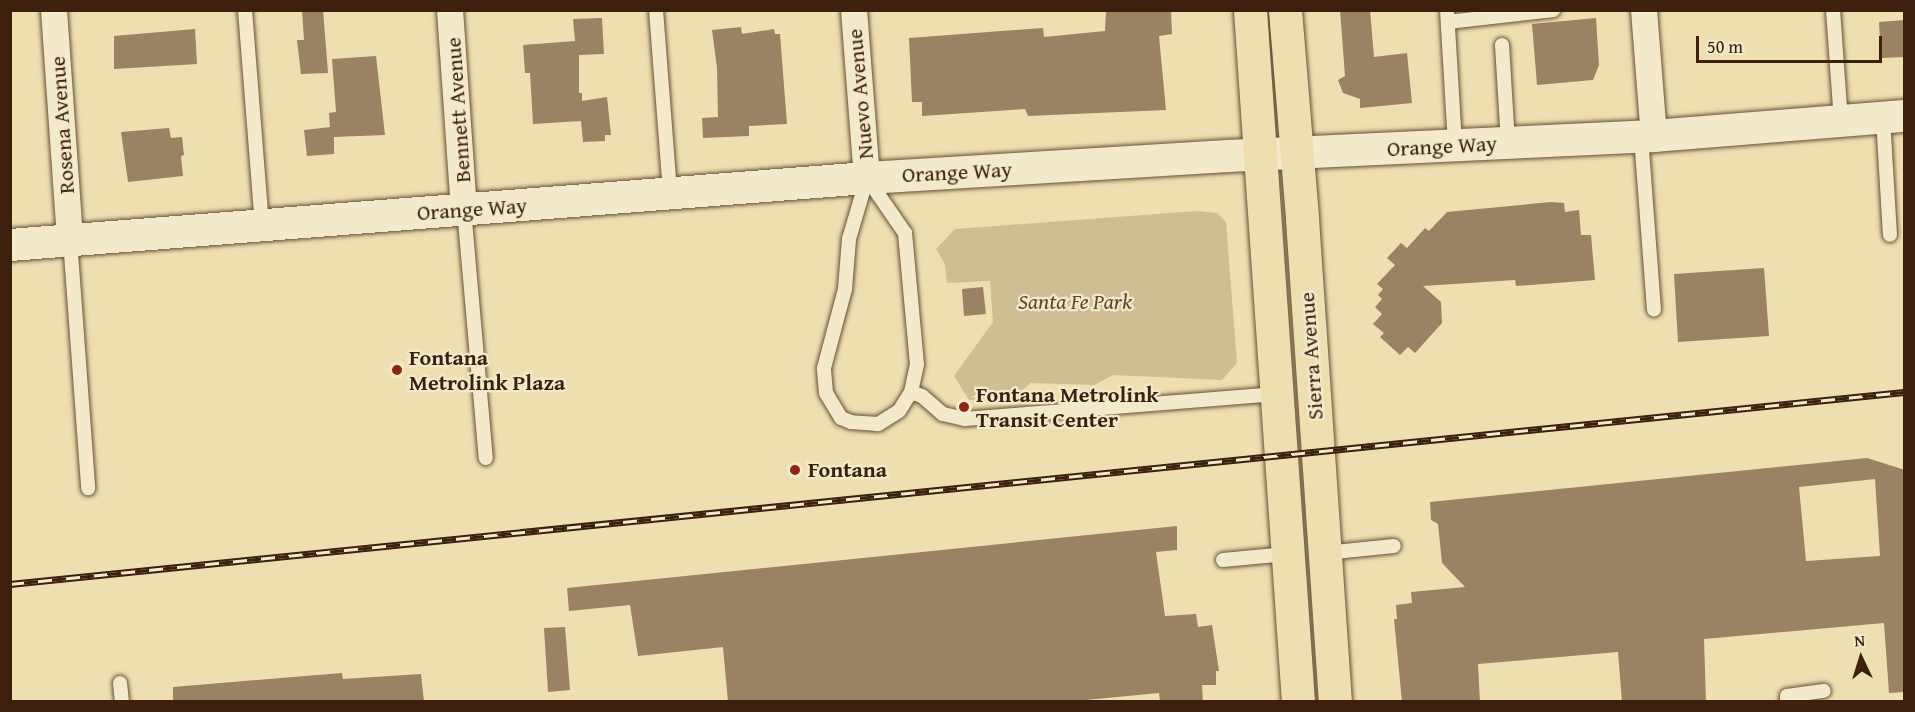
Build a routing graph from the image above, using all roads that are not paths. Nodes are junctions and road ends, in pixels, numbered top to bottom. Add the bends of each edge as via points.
1 (54, 10) edge
2 (245, 10) edge
3 (450, 10) edge
4 (656, 10) edge
5 (854, 10) edge
6 (1250, 10) edge
7 (1285, 10) edge
8 (1553, 10) edge
9 (1644, 10) edge
10 (1833, 10) edge
11 (1447, 16) edge
12 (1502, 45) dead end
13 (1894, 117) edge
14 (1841, 121) junction
15 (1648, 136) junction
16 (1508, 142) junction
17 (1455, 145) junction
18 (1296, 153) junction
19 (1260, 154) junction
20 (867, 178) junction
21 (669, 193) junction
22 (464, 209) junction
23 (262, 225) junction
24 (1890, 235) dead end
25 (70, 240) junction
26 (10, 245) edge
27 (1654, 310) dead end
28 (911, 392) junction
29 (1276, 394) junction
30 (486, 458) dead end
31 (88, 488) dead end
32 (1394, 546) dead end
33 (1324, 553) junction
34 (1287, 554) junction
35 (1222, 560) dead end
36 (120, 683) dead end
37 (1824, 691) dead end
38 (122, 702) edge
39 (1298, 702) edge
40 (1335, 702) edge
41 (1787, 702) edge

1 - 25 street, Rosena Avenue
2 - 23 lane
3 - 22 street, Bennett Avenue
4 - 21 lane
5 - 20 street, Nuevo Avenue
6 - 19 main road, Sierra Avenue
7 - 18 main road, Sierra Avenue
8 - 11 lane
9 - 15 street
10 - 14 lane
11 - 17 lane
12 - 16 lane
13 - 14 street, Orange Way
13 - 24 lane
14 - 15 street, Orange Way
15 - 16 street, Orange Way
15 - 27 lane
16 - 17 street, Orange Way
17 - 18 street, Orange Way
18 - 19 street, Orange Way
18 - 33 main road, Sierra Avenue
19 - 20 street, Orange Way
19 - 29 main road, Sierra Avenue
20 - 21 street, Orange Way
20 - 28 lane via 905,234 917,364
20 - 28 lane via 849,239 845,289 824,368 826,393 841,418 878,424 899,411
21 - 22 street, Orange Way
22 - 23 street, Orange Way
22 - 30 lane
23 - 25 street, Orange Way
25 - 26 street, Orange Way
25 - 31 lane
28 - 29 lane via 943,414 965,419
29 - 34 main road, Sierra Avenue
32 - 33 lane
33 - 40 main road, Sierra Avenue
34 - 35 lane
34 - 39 main road, Sierra Avenue
36 - 38 lane
37 - 41 lane via 1787,696

